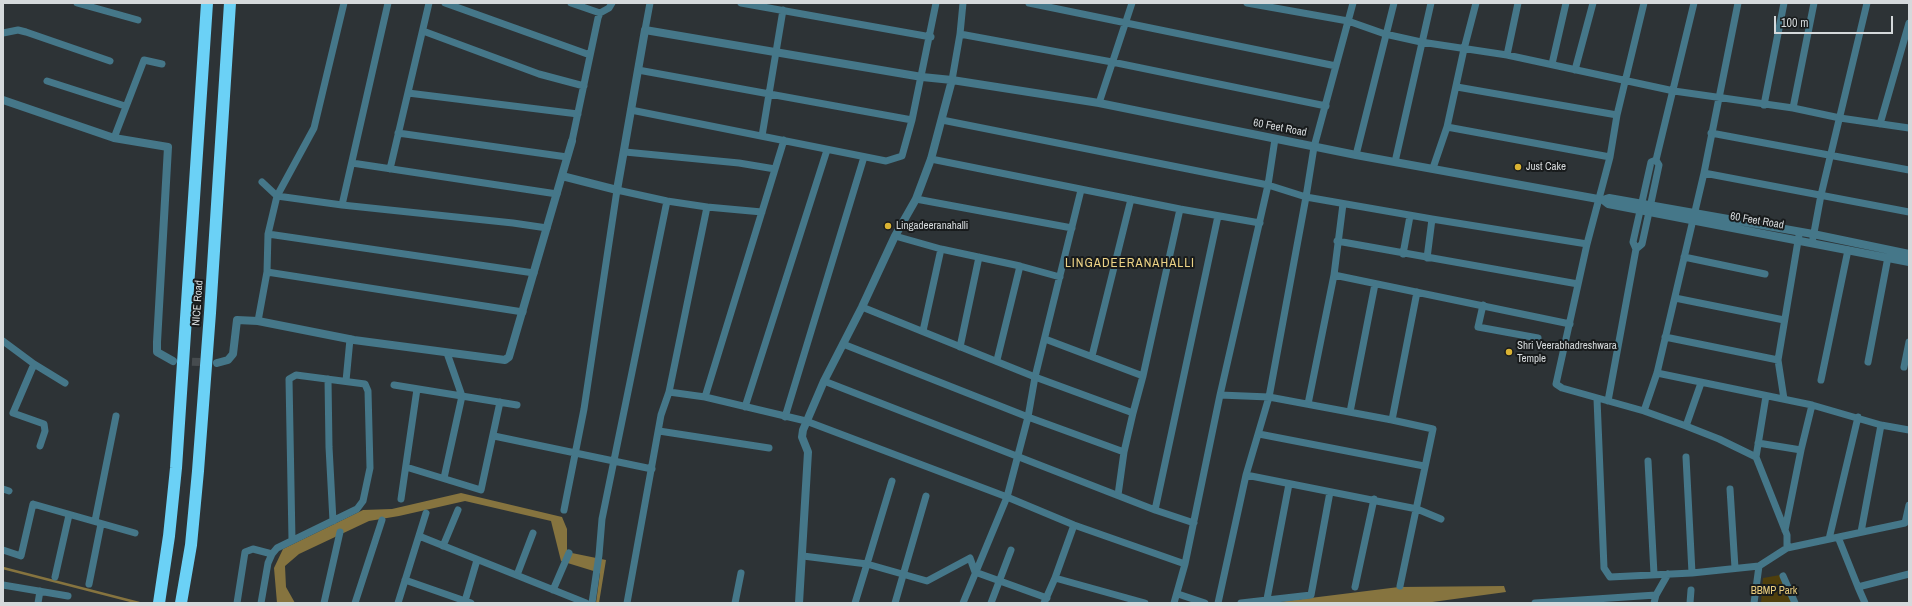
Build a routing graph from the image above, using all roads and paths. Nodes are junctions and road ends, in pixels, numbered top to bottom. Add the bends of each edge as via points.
1 (77, 3) edge
2 (207, 3) edge
3 (230, 3) edge
4 (344, 3) edge
5 (388, 3) edge
6 (429, 3) edge
7 (445, 3) edge
8 (571, 3) edge
9 (612, 3) edge
10 (650, 3) edge
11 (741, 3) edge
12 (936, 3) edge
13 (963, 3) edge
14 (1029, 3) edge
15 (1132, 3) edge
16 (1248, 3) edge
17 (1353, 3) edge
18 (1394, 3) edge
19 (1431, 3) edge
20 (1476, 3) edge
21 (1518, 3) edge
22 (1566, 3) edge
23 (1593, 3) edge
24 (1644, 3) edge
25 (1694, 3) edge
26 (1738, 3) edge
27 (1784, 3) edge
28 (1814, 3) edge
29 (1867, 3) edge
30 (783, 10) junction
31 (600, 13) junction
32 (138, 20) dead end
33 (1348, 21) junction
34 (1124, 23) junction
35 (1909, 23) edge
36 (645, 30) junction
37 (423, 31) junction
38 (3, 33) edge
39 (960, 34) junction
40 (1385, 34) junction
41 (930, 37) junction
42 (1421, 42) junction
43 (1464, 49) junction
44 (776, 51) junction
45 (590, 55) junction
46 (1507, 55) junction
47 (110, 61) dead end
48 (1112, 62) junction
49 (162, 64) dead end
50 (1552, 64) junction
51 (1336, 66) junction
52 (638, 70) junction
53 (1575, 70) junction
54 (922, 77) junction
55 (952, 80) junction
56 (1625, 80) junction
57 (47, 81) dead end
58 (584, 86) junction
59 (1457, 86) junction
60 (1674, 91) junction
61 (408, 93) junction
62 (769, 95) junction
63 (1718, 97) junction
64 (3, 100) edge
65 (1098, 103) junction
66 (1764, 105) junction
67 (125, 106) junction
68 (1326, 106) junction
69 (1793, 108) junction
70 (631, 110) junction
71 (578, 114) junction
72 (1617, 115) junction
73 (1840, 118) junction
74 (912, 120) junction
75 (942, 120) junction
76 (1880, 124) junction
77 (1447, 126) junction
78 (1909, 128) edge
79 (398, 133) junction
80 (1711, 133) junction
81 (762, 136) junction
82 (114, 138) junction
83 (1275, 138) junction
84 (784, 140) junction
85 (572, 141) joint
86 (1314, 147) junction
87 (827, 150) junction
88 (625, 152) junction
89 (1356, 155) junction
90 (1831, 155) junction
91 (568, 157) junction
92 (864, 157) junction
93 (1610, 157) junction
94 (931, 159) junction
95 (1656, 160) junction
96 (1395, 162) junction
97 (352, 163) junction
98 (390, 168) junction
99 (1433, 168) junction
100 (775, 170) junction
101 (1909, 170) edge
102 (1704, 173) junction
103 (562, 176) junction
104 (262, 182) dead end
105 (1268, 185) junction
106 (617, 190) junction
107 (1081, 190) junction
108 (557, 194) junction
109 (1820, 195) junction
110 (277, 196) junction
111 (1306, 197) junction
112 (916, 199) junction
113 (1131, 199) junction
114 (1601, 200) junction
115 (667, 201) junction
116 (1343, 204) junction
117 (342, 205) junction
118 (707, 207) junction
119 (1641, 207) junction
120 (1180, 209) junction
121 (1650, 209) junction
122 (762, 212) junction
123 (1909, 212) edge
124 (1218, 216) junction
125 (1410, 216) junction
126 (1693, 216) junction
127 (1432, 220) junction
128 (1260, 223) junction
129 (547, 228) junction
130 (1072, 228) junction
131 (268, 234) junction
132 (894, 236) junction
133 (1799, 236) junction
134 (1813, 238) junction
135 (1337, 241) junction
136 (1587, 244) junction
137 (941, 249) junction
138 (1636, 249) junction
139 (1848, 250) junction
140 (1403, 254) junction
141 (1909, 254) edge
142 (979, 257) junction
143 (1684, 257) junction
144 (1888, 257) junction
145 (1427, 258) junction
146 (1909, 262) edge
147 (1020, 266) junction
148 (267, 272) junction
149 (534, 273) junction
150 (1765, 274) dead end
151 (1334, 275) junction
152 (1060, 277) junction
153 (1375, 284) junction
154 (1578, 284) junction
155 (1417, 292) junction
156 (1675, 298) junction
157 (1483, 305) junction
158 (862, 307) junction
159 (522, 312) junction
160 (1784, 320) junction
161 (258, 321) junction
162 (1570, 324) junction
163 (923, 331) junction
164 (1665, 337) junction
165 (1538, 338) dead end
166 (350, 339) junction
167 (1045, 339) junction
168 (3, 341) edge
169 (1909, 342) edge
170 (843, 344) junction
171 (960, 347) junction
172 (447, 353) junction
173 (1092, 356) junction
174 (997, 360) junction
175 (1778, 360) junction
176 (173, 361) tunnel mouth
177 (1868, 362) dead end
178 (217, 363) tunnel mouth
179 (34, 364) junction
180 (1904, 367) dead end
181 (1657, 373) junction
182 (1143, 376) junction
183 (1035, 377) junction
184 (328, 379) junction
185 (1821, 380) dead end
186 (346, 381) junction
187 (824, 382) junction
188 (65, 383) dead end
189 (1701, 383) junction
190 (394, 385) dead end
191 (417, 389) junction
192 (669, 392) junction
193 (1220, 395) junction
194 (462, 396) junction
195 (1766, 396) junction
196 (706, 397) junction
197 (1269, 397) junction
198 (1597, 399) junction
199 (1784, 399) junction
200 (1608, 401) junction
201 (500, 402) junction
202 (1308, 404) junction
203 (517, 405) dead end
204 (1812, 405) junction
205 (745, 407) junction
206 (1644, 411) junction
207 (1350, 412) junction
208 (1133, 413) junction
209 (116, 416) dead end
210 (785, 417) junction
211 (1028, 417) junction
212 (1858, 417) junction
213 (1392, 420) junction
214 (806, 421) junction
215 (1881, 425) junction
216 (1686, 426) junction
217 (1909, 430) edge
218 (659, 431) junction
219 (1259, 434) junction
220 (494, 436) junction
221 (1758, 444) junction
222 (40, 446) dead end
223 (769, 448) dead end
224 (1801, 450) junction
225 (1124, 452) junction
226 (576, 453) junction
227 (1017, 457) junction
228 (1686, 457) dead end
229 (1756, 457) junction
230 (1648, 461) dead end
231 (615, 462) junction
232 (1424, 466) junction
233 (406, 467) junction
234 (652, 469) junction
235 (1246, 475) junction
236 (444, 478) junction
237 (892, 481) dead end
238 (1289, 484) junction
239 (1730, 489) dead end
240 (1330, 492) junction
241 (1118, 495) junction
242 (926, 496) dead end
243 (1007, 497) junction
244 (401, 499) dead end
245 (1374, 499) junction
246 (1909, 506) edge
247 (1416, 508) junction
248 (458, 510) dead end
249 (564, 510) dead end
250 (1155, 510) junction
251 (426, 513) dead end
252 (69, 515) junction
253 (1441, 519) dead end
254 (382, 520) dead end
255 (333, 521) junction
256 (98, 523) junction
257 (1194, 523) junction
258 (1074, 525) junction
259 (1785, 530) junction
260 (340, 532) dead end
261 (1861, 532) junction
262 (135, 533) dead end
263 (533, 533) dead end
264 (419, 536) junction
265 (1838, 537) junction
266 (1829, 539) junction
267 (292, 540) junction
268 (443, 546) junction
269 (1788, 548) junction
270 (3, 550) edge
271 (1011, 550) dead end
272 (569, 553) dead end
273 (272, 554) junction
274 (803, 556) junction
275 (477, 560) junction
276 (866, 564) junction
277 (1185, 564) junction
278 (1759, 566) junction
279 (1735, 568) junction
280 (975, 572) junction
281 (741, 573) dead end
282 (1692, 573) junction
283 (903, 574) junction
284 (1654, 574) junction
285 (1668, 574) junction
286 (1909, 574) edge
287 (517, 575) junction
288 (1783, 576) dead end
289 (55, 577) dead end
290 (1055, 578) junction
291 (405, 580) junction
292 (999, 580) junction
293 (89, 584) dead end
294 (3, 585) edge
295 (1400, 586) dead end
296 (1355, 587) dead end
297 (1858, 587) junction
298 (553, 590) junction
299 (1691, 590) dead end
300 (40, 591) junction
301 (1178, 594) junction
302 (1656, 595) junction
303 (68, 596) dead end
304 (1267, 599) junction
305 (1046, 600) edge
306 (468, 602) edge
307 (38, 603) edge
308 (159, 603) edge
309 (181, 603) edge
310 (237, 603) edge
311 (261, 603) edge
312 (324, 603) edge
313 (355, 603) edge
314 (398, 603) edge
315 (586, 603) edge
316 (592, 603) edge
317 (627, 603) edge
318 (735, 603) edge
319 (799, 603) edge
320 (855, 603) edge
321 (895, 603) edge
322 (963, 603) edge
323 (991, 603) edge
324 (1146, 603) edge
325 (1174, 603) edge
326 (1205, 603) edge
327 (1218, 603) edge
328 (1241, 603) edge
329 (1535, 603) edge
330 (1654, 603) edge
331 (1690, 603) edge
332 (1754, 603) edge
333 (1795, 603) edge
334 (1865, 603) edge

1 - 32 street
2 - 308 highway, NICE Road via 176,468
3 - 309 highway, NICE Road via 198,478 191,545
4 - 110 street via 314,128
5 - 97 street
6 - 37 street
7 - 45 street
8 - 31 street
9 - 31 street
10 - 36 street
11 - 30 street
12 - 41 street
13 - 39 street
14 - 34 street
15 - 34 street
16 - 33 street
17 - 33 street
18 - 40 street
19 - 42 street
20 - 43 street
21 - 46 street
22 - 50 street
23 - 53 street
24 - 56 street
25 - 60 street
26 - 63 street
27 - 66 street
28 - 69 street
29 - 73 street
30 - 41 street
30 - 44 street
31 - 45 street
33 - 40 street
33 - 51 street
34 - 48 street
34 - 51 street
35 - 76 street
36 - 44 street, 60 Feet Road
36 - 52 street
37 - 58 street via 539,74
37 - 61 street
38 - 47 street via 18,30 26,32
39 - 48 street
39 - 55 street
40 - 42 street
40 - 89 street
41 - 54 street
42 - 43 street
42 - 96 street
43 - 46 street
43 - 59 street
44 - 54 street, 60 Feet Road
44 - 62 street
45 - 58 street
46 - 50 street
48 - 65 street
48 - 68 street
49 - 67 street via 144,60
50 - 53 street
51 - 68 street
52 - 62 street
52 - 70 street
53 - 56 street
54 - 55 street, 60 Feet Road
54 - 74 street
55 - 65 street, 60 Feet Road
55 - 75 street
56 - 60 street
56 - 72 street
57 - 67 street
58 - 71 street
59 - 72 street
59 - 77 street
60 - 63 street
60 - 95 street
61 - 71 street
61 - 79 street
62 - 74 street
62 - 81 street
63 - 66 street
63 - 80 street
64 - 82 street
65 - 83 street, 60 Feet Road
66 - 69 street
67 - 82 street
68 - 86 street
69 - 73 street
70 - 81 street
70 - 88 street
71 - 85 street
72 - 93 street
73 - 76 street
73 - 90 street
74 - 92 street via 902,156 886,161
75 - 94 street
75 - 105 street
76 - 78 street
77 - 93 street
77 - 99 street
79 - 91 street
79 - 98 street
80 - 90 street
80 - 102 street
81 - 84 street
82 - 176 street via 168,147 157,352
83 - 86 street, 60 Feet Road
83 - 105 street
84 - 87 street
84 - 100 street
85 - 91 street
86 - 89 street, 60 Feet Road
86 - 111 street
87 - 92 street
87 - 205 street
88 - 100 street via 739,163
88 - 106 street
89 - 96 street, 60 Feet Road
90 - 101 street
90 - 109 street
91 - 103 street
92 - 210 street
93 - 114 street
94 - 107 street
94 - 112 street
95 - 119 street via 1651,162
95 - 121 street via 1659,165
96 - 99 street, 60 Feet Road
97 - 98 street
97 - 117 street
98 - 108 street
99 - 114 street, 60 Feet Road
100 - 122 street
102 - 109 street
102 - 126 street
103 - 106 street
103 - 108 street
104 - 110 street
105 - 111 street
105 - 128 street
106 - 115 street
106 - 226 street
107 - 113 street
107 - 130 street
108 - 129 street
109 - 123 street
109 - 134 street
110 - 117 street
110 - 131 street
111 - 116 street
111 - 197 street
112 - 130 street
112 - 132 street
113 - 120 street
113 - 173 street
114 - 119 street, 60 Feet Road via 1608,204
114 - 136 street
115 - 118 street
115 - 231 street
116 - 125 street
116 - 135 street
117 - 129 street via 513,222
118 - 122 street
118 - 192 street
119 - 121 street, 60 Feet Road
119 - 138 street via 1633,242
120 - 124 street
120 - 182 street
121 - 126 street, 60 Feet Road
121 - 138 street via 1642,244
122 - 196 street
124 - 128 street
124 - 250 street
125 - 127 street
125 - 140 street
126 - 133 street, 60 Feet Road
126 - 143 street
127 - 136 street
127 - 145 street
128 - 193 street
129 - 149 street
130 - 152 street
131 - 148 street
131 - 149 street
132 - 137 street
132 - 158 street
133 - 134 street, 60 Feet Road
133 - 160 street
134 - 139 street, 60 Feet Road
134 - 141 street, 60 Feet Road
135 - 140 street
135 - 151 street
136 - 154 street
137 - 142 street
137 - 163 street
138 - 200 street
139 - 144 street, 60 Feet Road
139 - 185 street
140 - 145 street
142 - 147 street
142 - 171 street
143 - 150 street
143 - 156 street
144 - 146 street, 60 Feet Road
144 - 177 street
145 - 154 street
147 - 152 street
147 - 174 street
148 - 159 street
148 - 161 street
149 - 159 street
151 - 153 street
151 - 202 street
152 - 167 street
153 - 155 street
153 - 207 street
154 - 162 street
155 - 157 street
155 - 213 street
156 - 160 street
156 - 164 street
157 - 162 street
157 - 165 street via 1478,327
158 - 163 street
158 - 170 street
159 - 172 street via 510,357 505,360
160 - 175 street
161 - 166 street
161 - 178 street via 237,320 233,354 228,360
162 - 198 street via 1556,384
163 - 171 street
164 - 175 street
164 - 181 street
166 - 172 street
166 - 186 street
167 - 173 street
167 - 183 street
168 - 179 street
169 - 180 street
170 - 187 street
170 - 211 street
171 - 174 street
172 - 194 street
173 - 182 street
174 - 183 street
175 - 199 street
179 - 188 street
179 - 222 street via 13,413 44,424 45,431
181 - 189 street
181 - 206 street
182 - 208 street
183 - 208 street
183 - 211 street
184 - 186 street
184 - 255 street
184 - 267 street via 296,375 289,379
186 - 255 street via 365,384 368,391 370,468 360,506
187 - 214 street
187 - 227 street
189 - 195 street
189 - 216 street
190 - 191 street
191 - 194 street
191 - 233 street
192 - 196 street
192 - 218 street via 661,414
193 - 197 street
193 - 257 street
194 - 201 street
194 - 236 street
195 - 199 street
195 - 221 street
196 - 205 street
197 - 202 street
197 - 219 street
198 - 200 street
198 - 284 street via 1604,568 1610,577
199 - 204 street
200 - 206 street
201 - 203 street
201 - 220 street
202 - 207 street
204 - 212 street
204 - 224 street
205 - 210 street
206 - 216 street
207 - 213 street
208 - 225 street
209 - 256 street
210 - 214 street
211 - 225 street
211 - 227 street
212 - 215 street
212 - 266 street
213 - 232 street via 1433,429
214 - 243 street
214 - 274 street via 802,437 808,452
215 - 217 street
215 - 261 street
216 - 229 street
218 - 223 street
218 - 234 street
219 - 232 street
219 - 235 street
220 - 226 street
220 - 236 street via 481,490
221 - 224 street
221 - 229 street
224 - 259 street
225 - 241 street
226 - 231 street
226 - 249 street
227 - 241 street
227 - 243 street
228 - 282 street
229 - 259 street
230 - 284 street
231 - 234 street
231 - 316 street via 602,519
232 - 247 street
233 - 236 street
233 - 244 street
234 - 317 street
235 - 238 street
235 - 327 street
237 - 276 street
238 - 240 street
238 - 304 street
239 - 279 street
240 - 245 street
240 - 304 street via 1310,595
241 - 250 street
242 - 283 street
243 - 258 street
243 - 280 street
245 - 247 street
245 - 296 street
246 - 261 street via 1905,523
247 - 253 street
247 - 295 street
248 - 268 street
250 - 257 street
251 - 264 street
252 - 256 street
252 - 270 street via 32,504 21,556
252 - 289 street
254 - 313 street
255 - 267 street
256 - 262 street
256 - 293 street
257 - 277 street
258 - 277 street
258 - 290 street
259 - 269 street
260 - 312 street
261 - 265 street
263 - 287 street
264 - 268 street
264 - 291 street
265 - 266 street
265 - 297 street
266 - 269 street
267 - 273 street via 277,548
268 - 275 street
269 - 278 street
271 - 292 street
272 - 298 street
273 - 310 street via 253,549 245,552
273 - 311 street
274 - 276 street
274 - 319 street
275 - 287 street
275 - 306 street
276 - 283 street
276 - 320 street
277 - 301 street
278 - 279 street
278 - 332 street
279 - 282 street
280 - 283 street via 970,558 927,581
280 - 292 street
280 - 322 street
281 - 318 street
282 - 285 street
283 - 321 street
284 - 285 street
285 - 302 street
286 - 297 street
287 - 298 street
288 - 333 street
290 - 305 street
290 - 324 street
291 - 306 street
291 - 314 street
292 - 305 street
292 - 323 street
294 - 300 street
297 - 334 street
298 - 315 street
299 - 331 street
300 - 303 street
300 - 307 street
301 - 325 street
301 - 326 street
302 - 329 street
302 - 330 street
304 - 328 street

